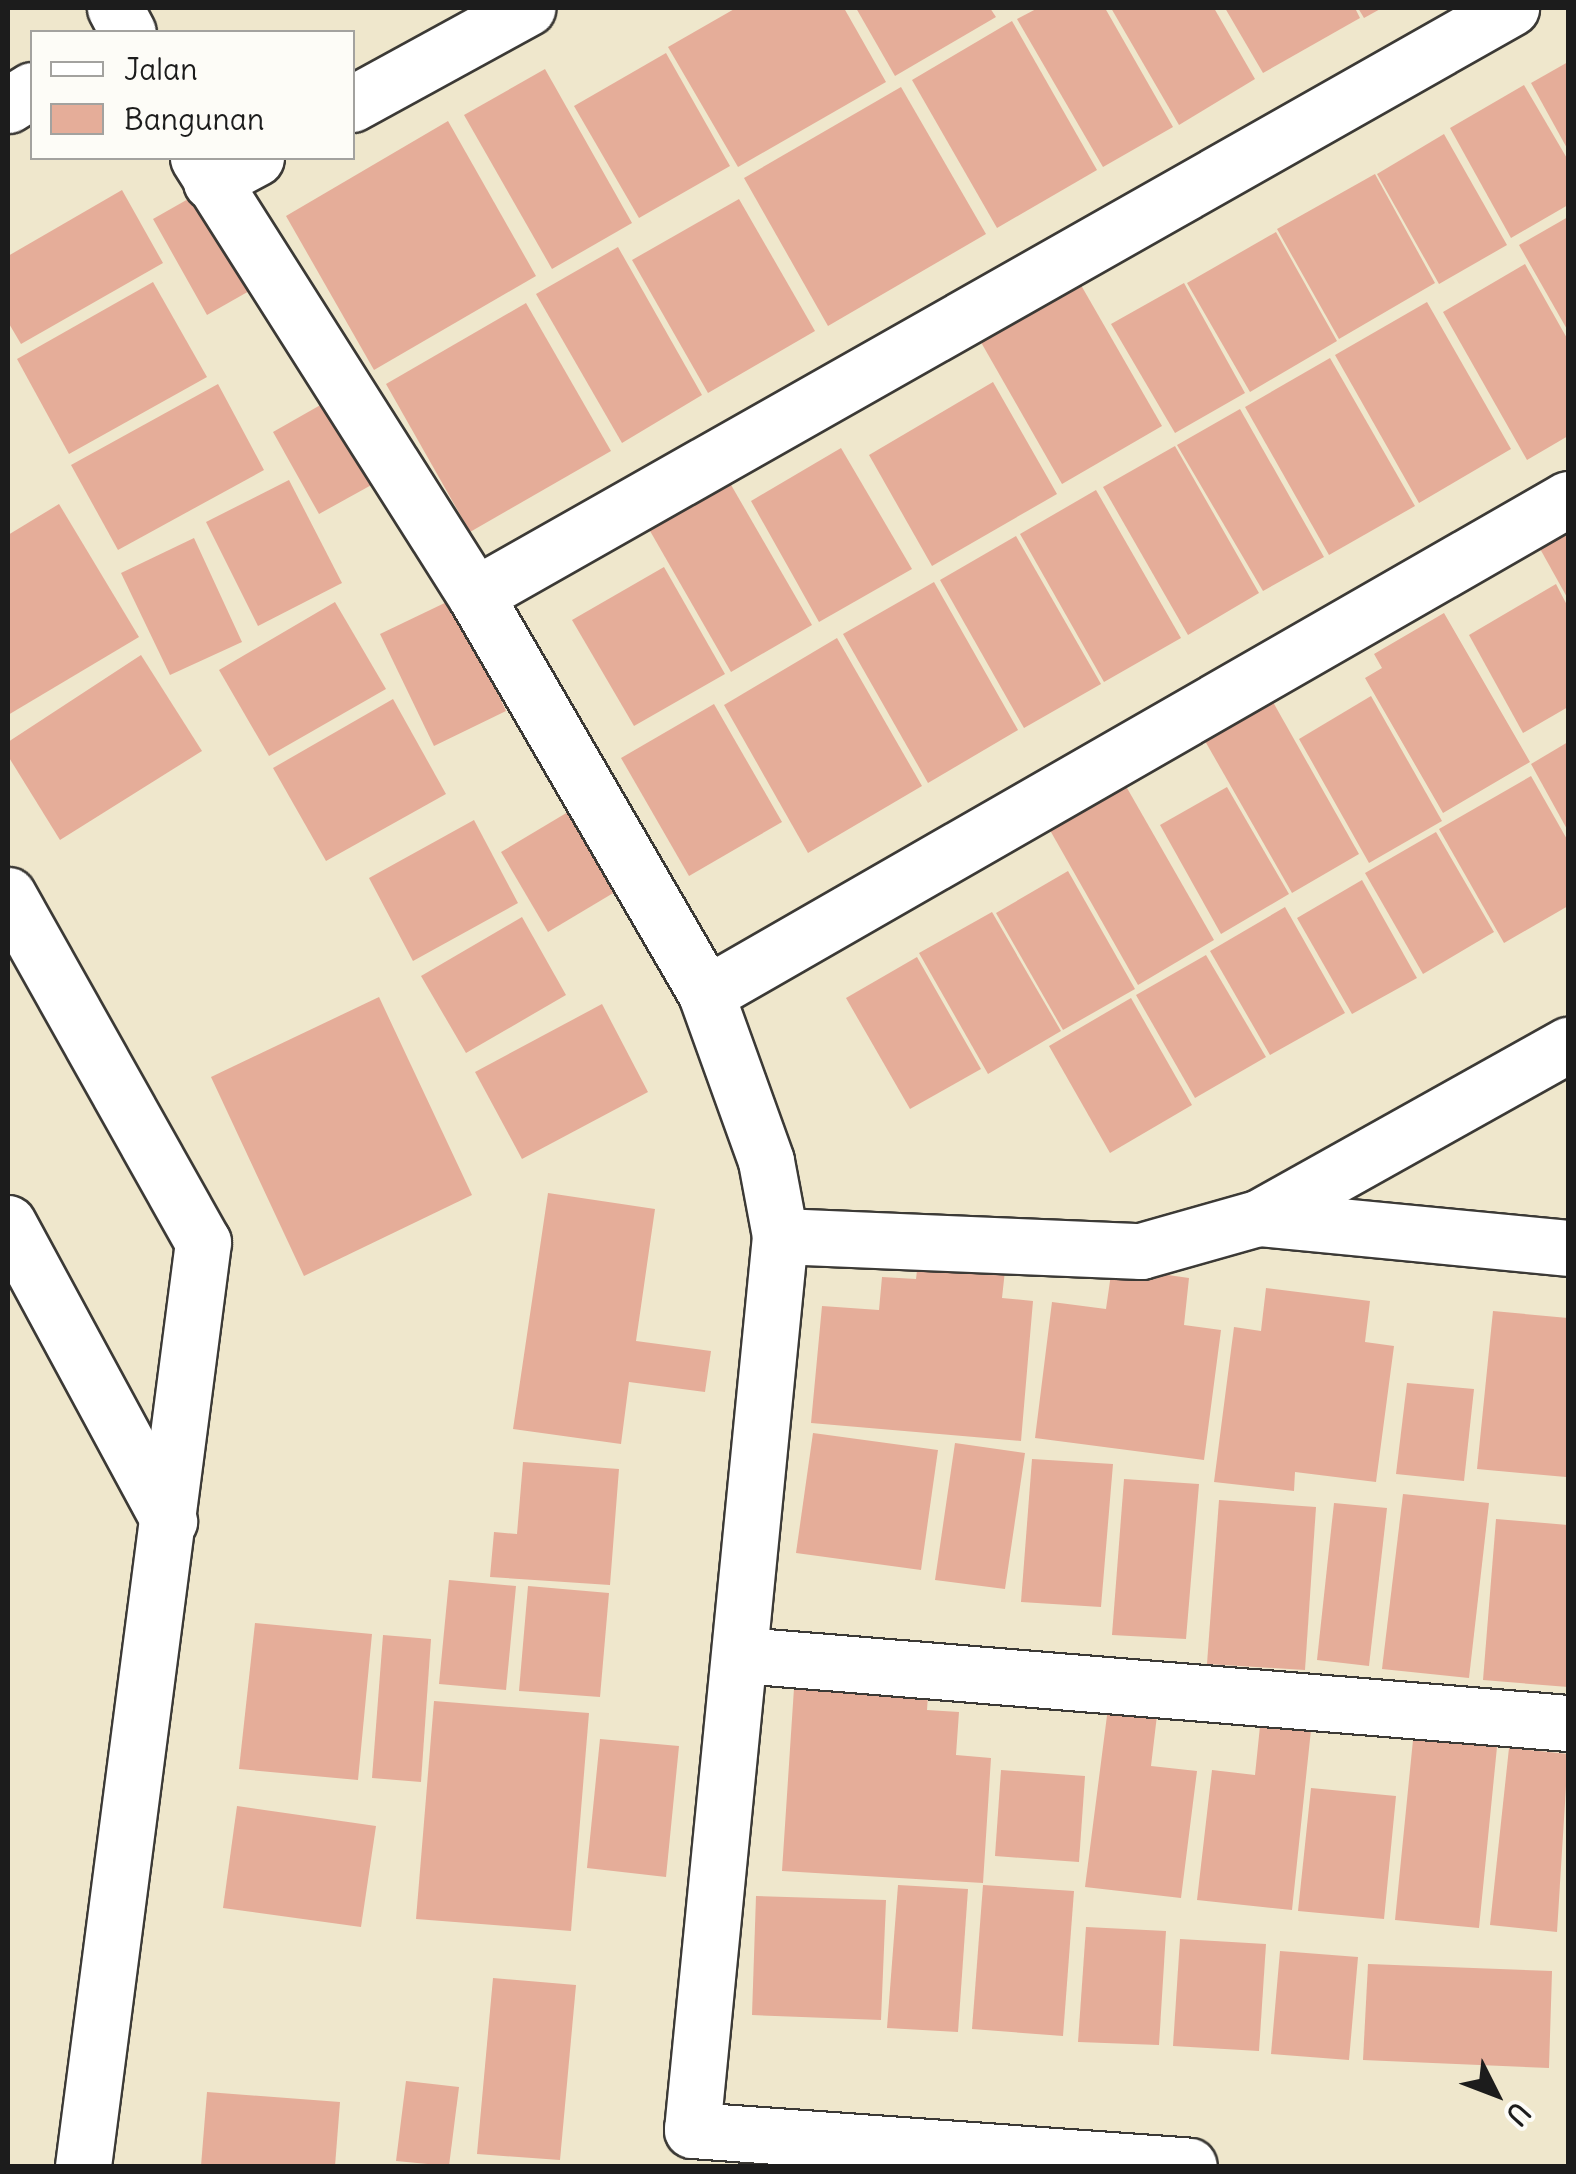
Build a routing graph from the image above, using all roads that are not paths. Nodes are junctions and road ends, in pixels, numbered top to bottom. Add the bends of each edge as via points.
1 (527, 8) edge
2 (1511, 8) edge
3 (30, 91) edge
4 (355, 102) edge
5 (8, 106) edge
6 (221, 166) edge
7 (1568, 499) edge
8 (475, 596) junction
9 (8, 895) edge
10 (706, 994) junction
11 (1568, 1045) edge
12 (1258, 1218) junction
13 (8, 1224) edge
14 (780, 1236) junction
15 (1568, 1248) edge
16 (169, 1521) junction
17 (742, 1655) junction
18 (1568, 1722) edge
19 (84, 2166) edge
20 (1189, 2166) edge

1 - 4 street
2 - 8 street
3 - 5 street
6 - 8 street
7 - 10 street
8 - 10 street
9 - 16 street via 203,1242
10 - 14 street via 766,1160
11 - 12 street
12 - 14 street via 1141,1251
12 - 15 street
13 - 16 street
14 - 17 street
16 - 19 street
17 - 18 street
17 - 20 street via 692,2130

